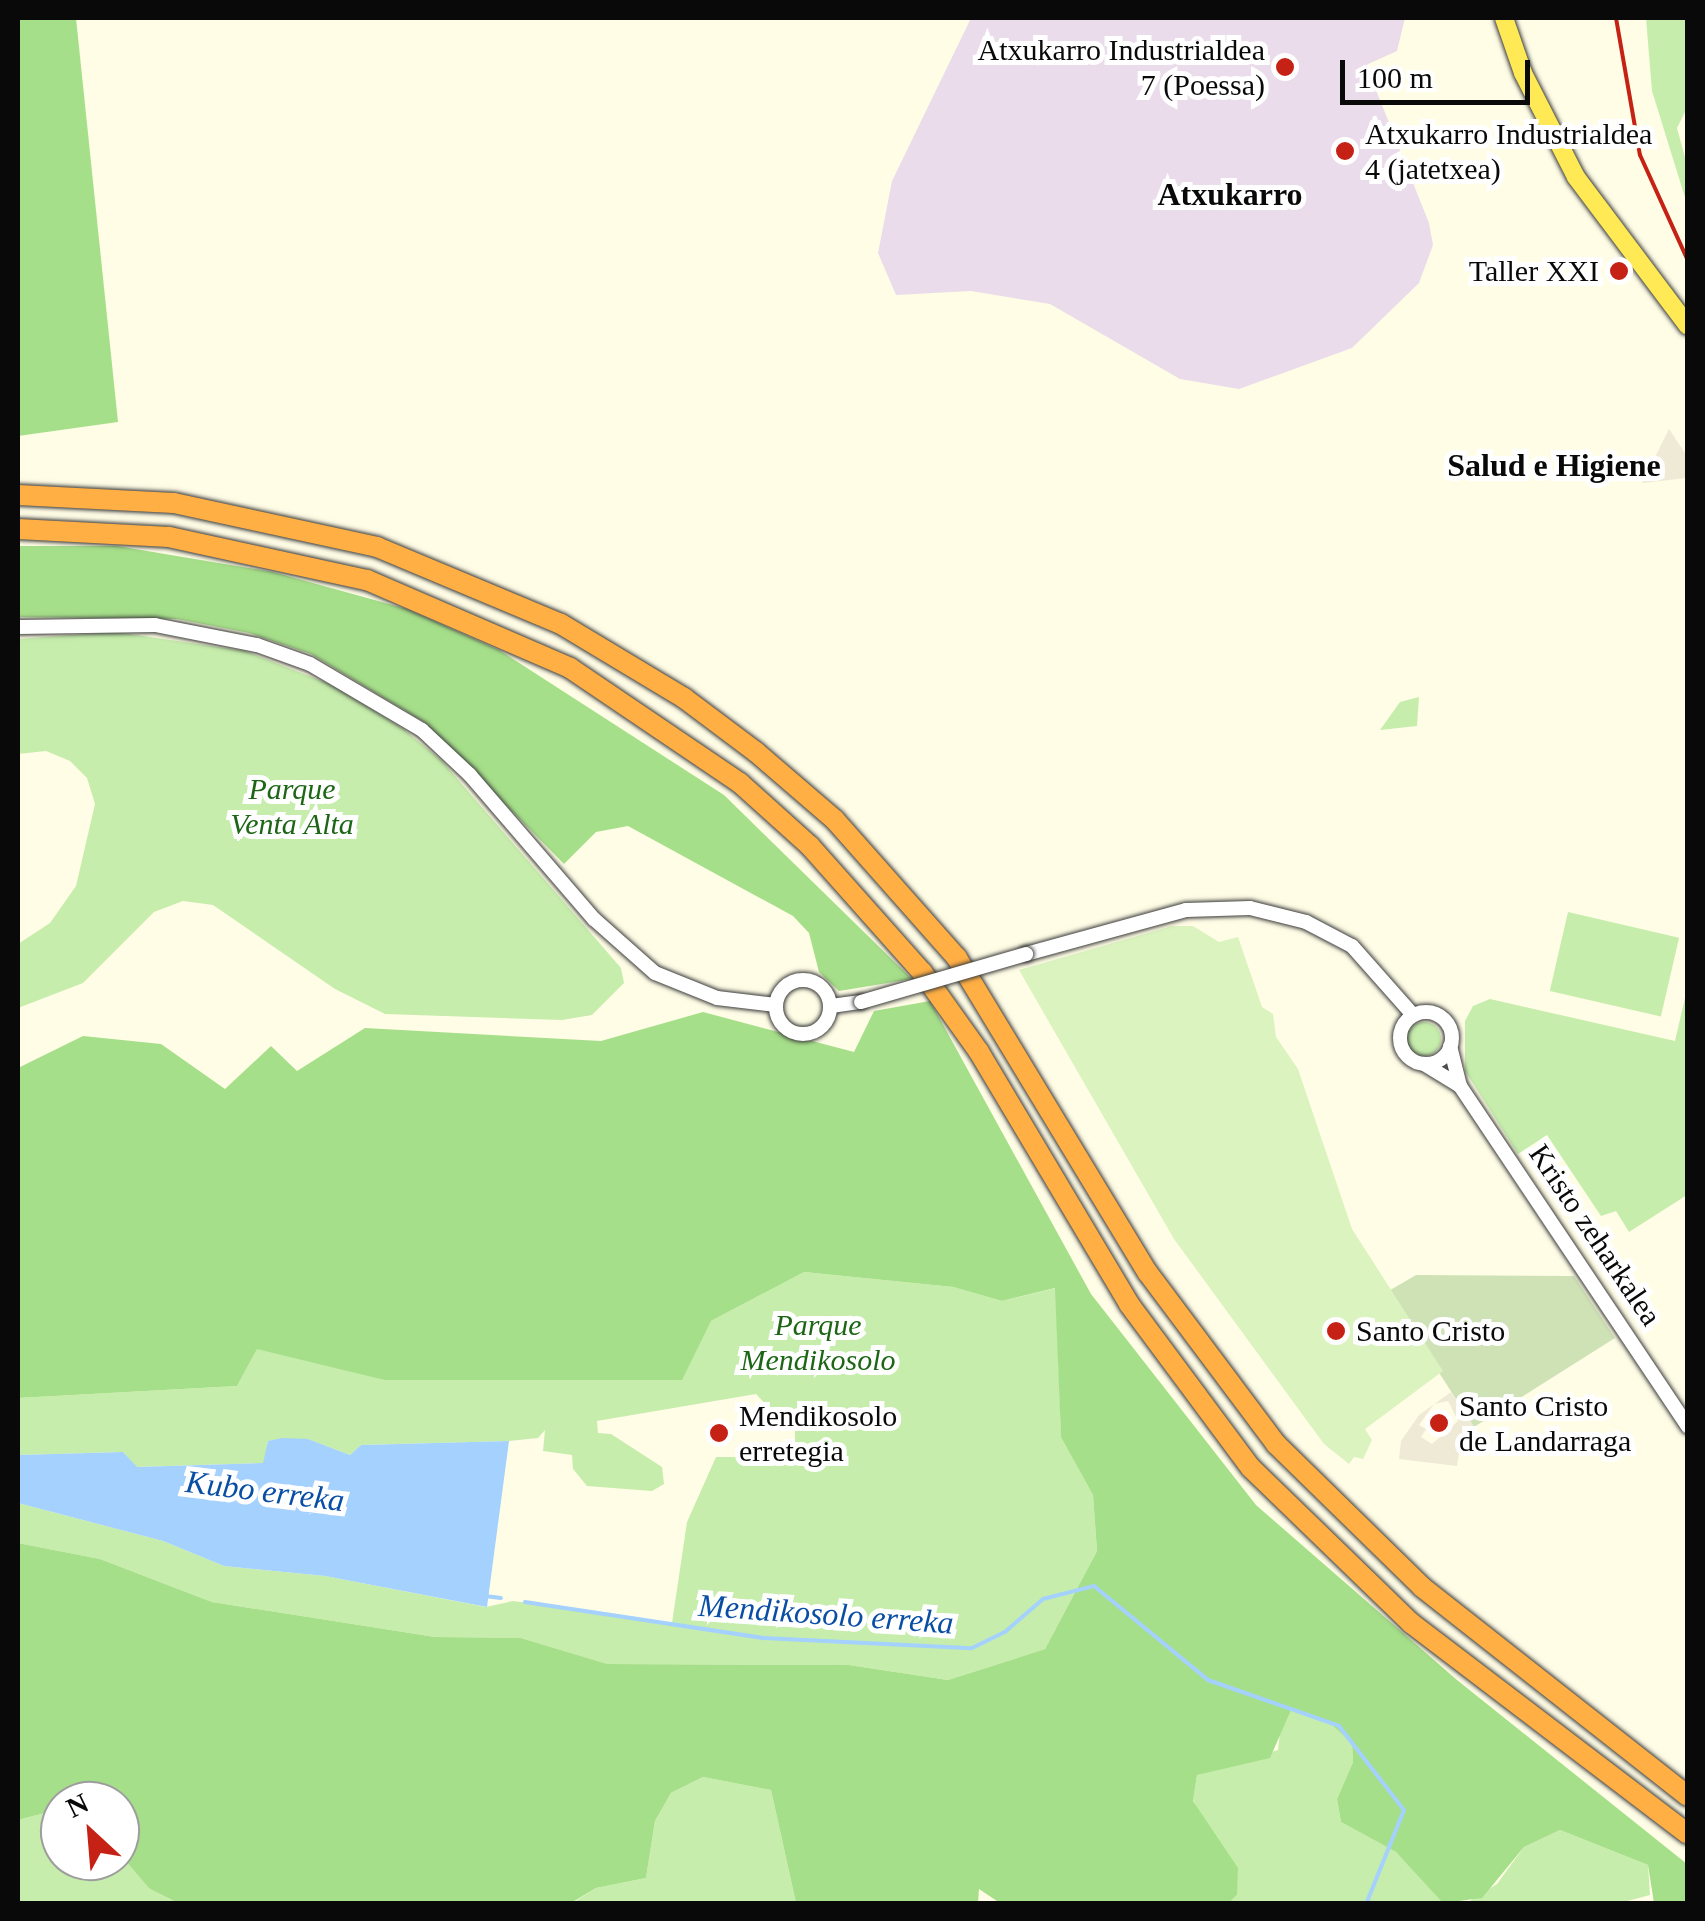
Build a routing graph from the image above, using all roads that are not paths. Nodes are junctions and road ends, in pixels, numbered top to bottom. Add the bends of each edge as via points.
1 (1504, 18) edge
2 (1688, 326) edge
3 (18, 494) edge
4 (18, 529) edge
5 (18, 627) edge
6 (776, 1005) junction
7 (830, 1006) junction
8 (1413, 1016) junction
9 (1450, 1046) junction
10 (1424, 1064) junction
11 (1460, 1086) junction
12 (1667, 1390) junction
13 (1688, 1411) edge
14 (1688, 1428) edge
15 (1688, 1796) edge
16 (1688, 1834) edge

1 - 2 main road via 1523,73 1576,177
3 - 15 highway via 174,503 377,547 577,633 684,698 756,752 846,831 957,958 1148,1273 1276,1444 1422,1587
4 - 16 highway via 170,537 367,580 482,624 570,668 740,783 810,846 922,972 979,1052 1128,1304 1251,1468 1412,1623
5 - 6 street via 154,625 310,664 422,730 470,775 594,919 655,973 717,998
6 - 7 street via 782,990 802,980 819,985
6 - 7 street via 782,1024 806,1034 824,1024
7 - 8 street, bridge via 1186,910 1250,908 1306,922 1352,946
8 - 9 street via 1442,1018
8 - 10 street via 1400,1042 1406,1056
9 - 10 street via 1440,1060
9 - 11 street
10 - 11 street
11 - 12 street, Kristo zeharkalea
12 - 13 street
12 - 14 street

